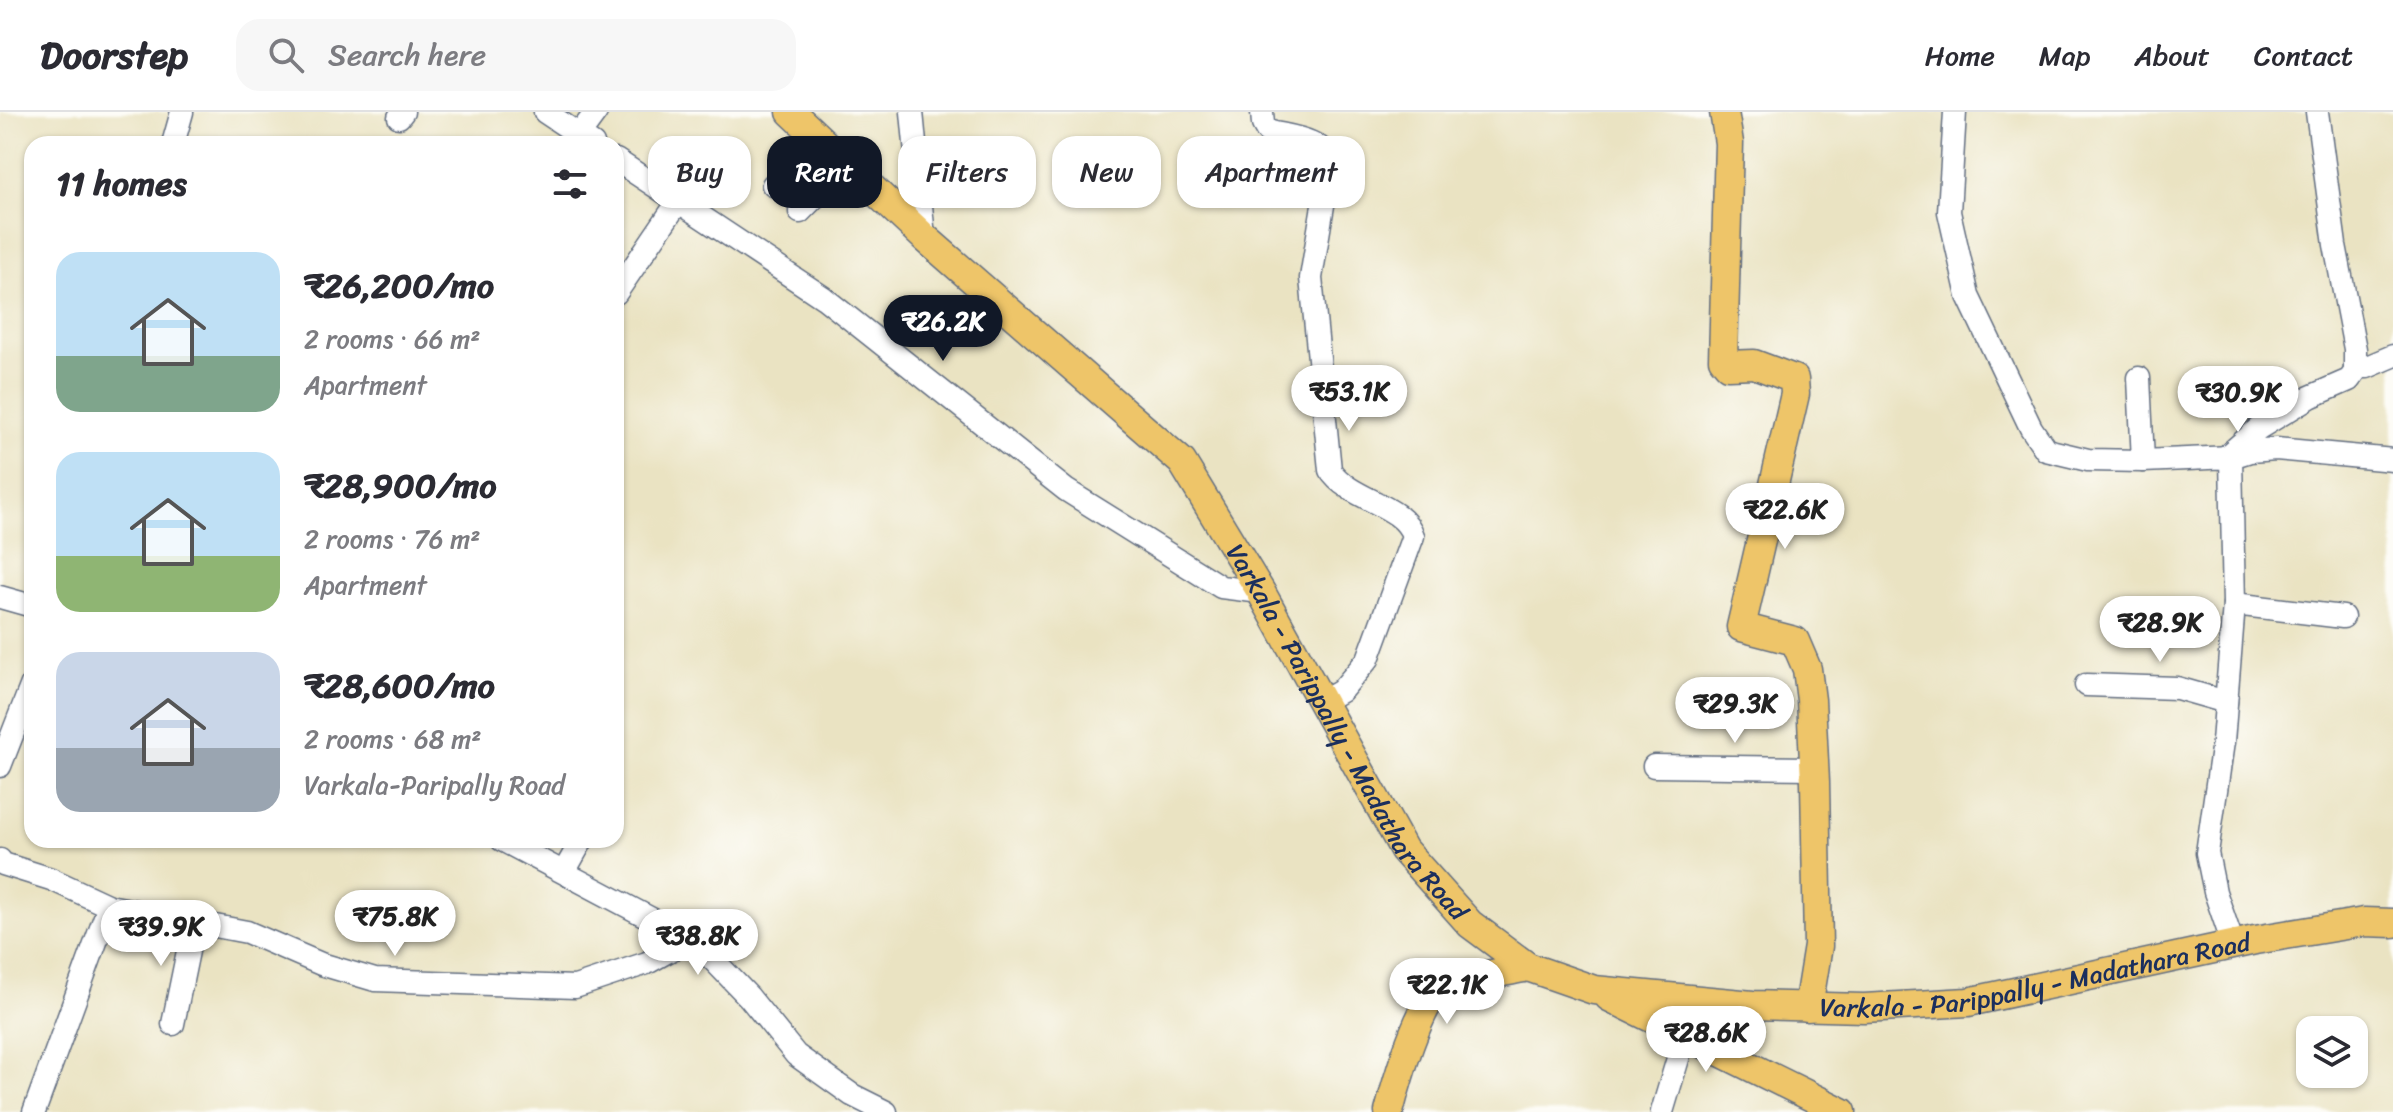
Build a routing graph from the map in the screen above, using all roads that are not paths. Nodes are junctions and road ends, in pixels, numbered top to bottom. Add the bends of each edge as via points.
1 (182, 112) edge
2 (545, 112) edge
3 (596, 112) edge
4 (791, 112) edge
5 (912, 112) edge
6 (1262, 112) edge
7 (1724, 112) edge
8 (1955, 112) edge
9 (2317, 112) edge
10 (175, 136) edge
11 (581, 136) edge
12 (587, 136) edge
13 (816, 136) edge
14 (624, 165) edge
15 (648, 182) edge
16 (882, 198) edge
17 (674, 208) edge
18 (687, 208) edge
19 (804, 208) edge
20 (800, 212) dead end
21 (924, 237) junction
22 (624, 281) edge
23 (2393, 356) edge
24 (2355, 367) junction
25 (2139, 378) dead end
26 (2230, 456) junction
27 (2393, 460) edge
28 (2143, 461) junction
29 (1261, 592) junction
30 (0, 597) edge
31 (24, 604) edge
32 (2234, 604) junction
33 (2343, 617) dead end
34 (2086, 685) dead end
35 (1322, 702) junction
36 (2226, 702) junction
37 (24, 704) edge
38 (0, 766) edge
39 (1654, 766) dead end
40 (1814, 768) junction
41 (518, 848) edge
42 (578, 848) edge
43 (0, 860) edge
44 (564, 872) junction
45 (109, 906) junction
46 (194, 922) junction
47 (2393, 923) edge
48 (690, 939) junction
49 (2233, 944) junction
50 (1528, 967) junction
51 (1594, 990) junction
52 (1808, 1007) junction
53 (173, 1024) dead end
54 (1685, 1035) junction
55 (850, 1103) edge
56 (34, 1112) edge
57 (886, 1112) edge
58 (1389, 1112) edge
59 (1662, 1112) edge
60 (1842, 1112) edge

1 - 10 street
2 - 11 street
3 - 12 street
4 - 13 main road, Varkala - Parippally - Madathara Road
5 - 21 street
6 - 35 street via 1267,131 1322,146 1330,163 1311,278 1330,470 1338,483 1406,521 1413,536 1368,659 1341,691
7 - 40 main road via 1729,143 1723,359 1728,365 1754,364 1794,379 1795,394 1741,627 1795,641 1807,669
8 - 28 street via 1949,212 1959,263 1968,296 2031,428 2046,450 2088,460
9 - 24 street
14 - 15 street
16 - 21 main road, Varkala - Parippally - Madathara Road
17 - 22 street
18 - 29 street via 824,298 1066,490 1221,587
19 - 20 street
21 - 29 main road, Varkala - Parippally - Madathara Road via 1182,462
23 - 24 street
24 - 26 street via 2349,380 2259,428
25 - 28 street
26 - 27 street via 2276,449
26 - 28 street
26 - 32 street
29 - 35 main road, Varkala - Parippally - Madathara Road
30 - 31 street
32 - 33 street
32 - 36 street
34 - 36 street via 2177,688
35 - 50 main road, Varkala - Parippally - Madathara Road via 1404,850 1470,924
36 - 49 street via 2207,853
37 - 38 street
39 - 40 street
40 - 52 main road via 1818,946
41 - 44 street
42 - 44 street
43 - 45 street
44 - 48 street
45 - 46 street
45 - 56 street
46 - 48 street via 247,932 375,980 441,984 575,987 647,963
46 - 53 street
47 - 49 main road, Varkala - Parippally - Madathara Road via 2364,922
48 - 55 street via 749,997 796,1055
49 - 52 main road, Varkala - Parippally - Madathara Road via 1968,1002
50 - 51 main road, Varkala - Parippally - Madathara Road
50 - 58 main road via 1443,986 1412,1039
51 - 52 main road, Varkala - Parippally - Madathara Road
51 - 54 main road
54 - 59 street
54 - 60 main road
55 - 57 street

